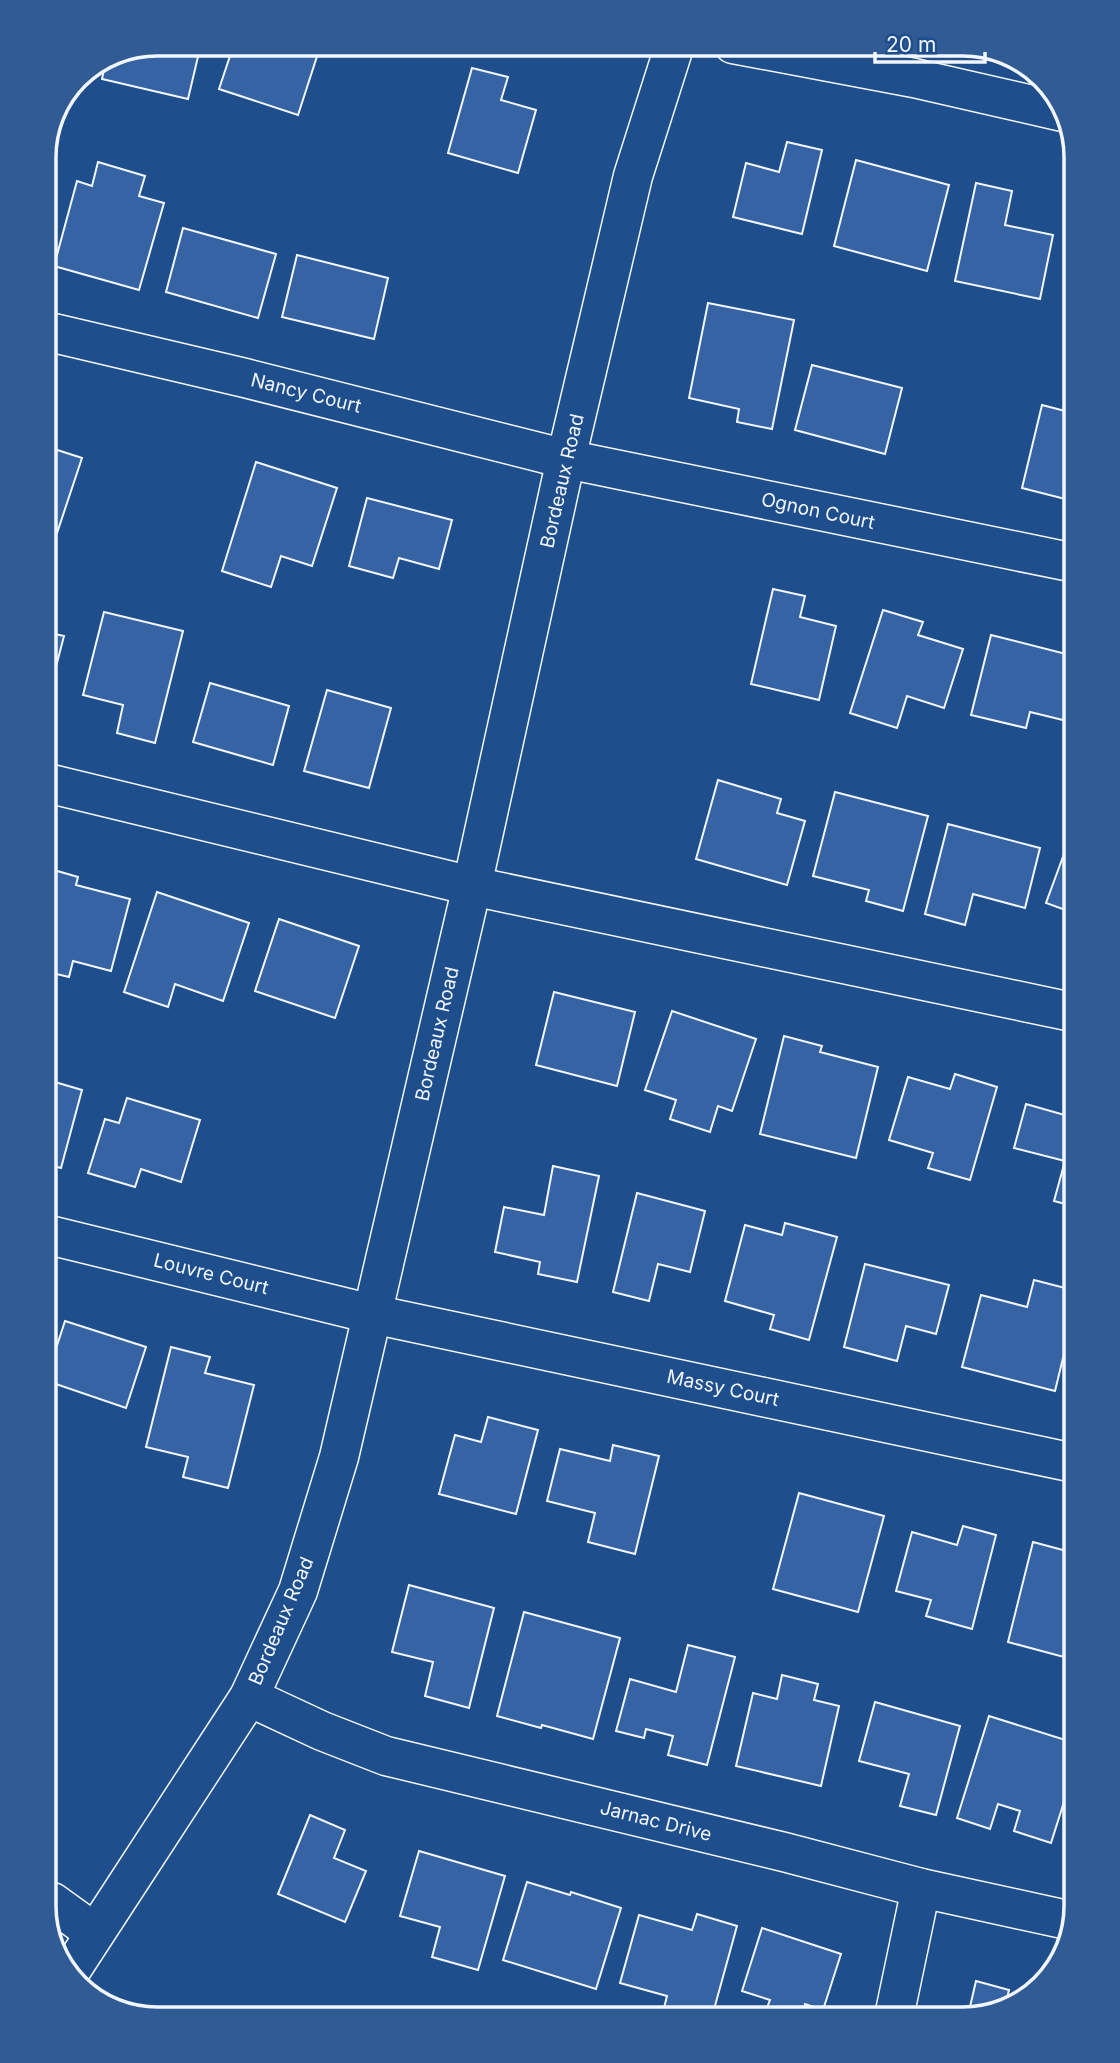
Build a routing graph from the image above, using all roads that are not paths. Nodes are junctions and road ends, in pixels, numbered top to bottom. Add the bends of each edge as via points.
1 (671, 56) edge
2 (795, 56) edge
3 (1052, 109) edge
4 (56, 334) edge
5 (566, 459) junction
6 (1064, 561) edge
7 (56, 785) edge
8 (472, 886) junction
9 (1064, 1010) edge
10 (56, 1237) edge
11 (372, 1314) junction
12 (1064, 1461) edge
13 (249, 1698) junction
14 (920, 1888) junction
15 (56, 1905) edge
16 (1063, 1920) edge
17 (95, 1933) junction
18 (75, 1965) edge
19 (896, 2007) edge

1 - 5 street, Bordeaux Road via 634,176
2 - 3 street
4 - 5 street, Nancy Court
5 - 6 street, Ognon Court
5 - 8 street, Bordeaux Road
7 - 8 street
8 - 9 street
8 - 11 street, Bordeaux Road
10 - 11 street, Louvre Court
11 - 12 street, Massy Court
11 - 13 street, Bordeaux Road via 339,1457 298,1591
13 - 14 street, Jarnac Drive via 386,1756
13 - 17 street, Bordeaux Road
14 - 16 street, Jarnac Drive
14 - 19 street
15 - 17 street
17 - 18 street, Bordeaux Road

